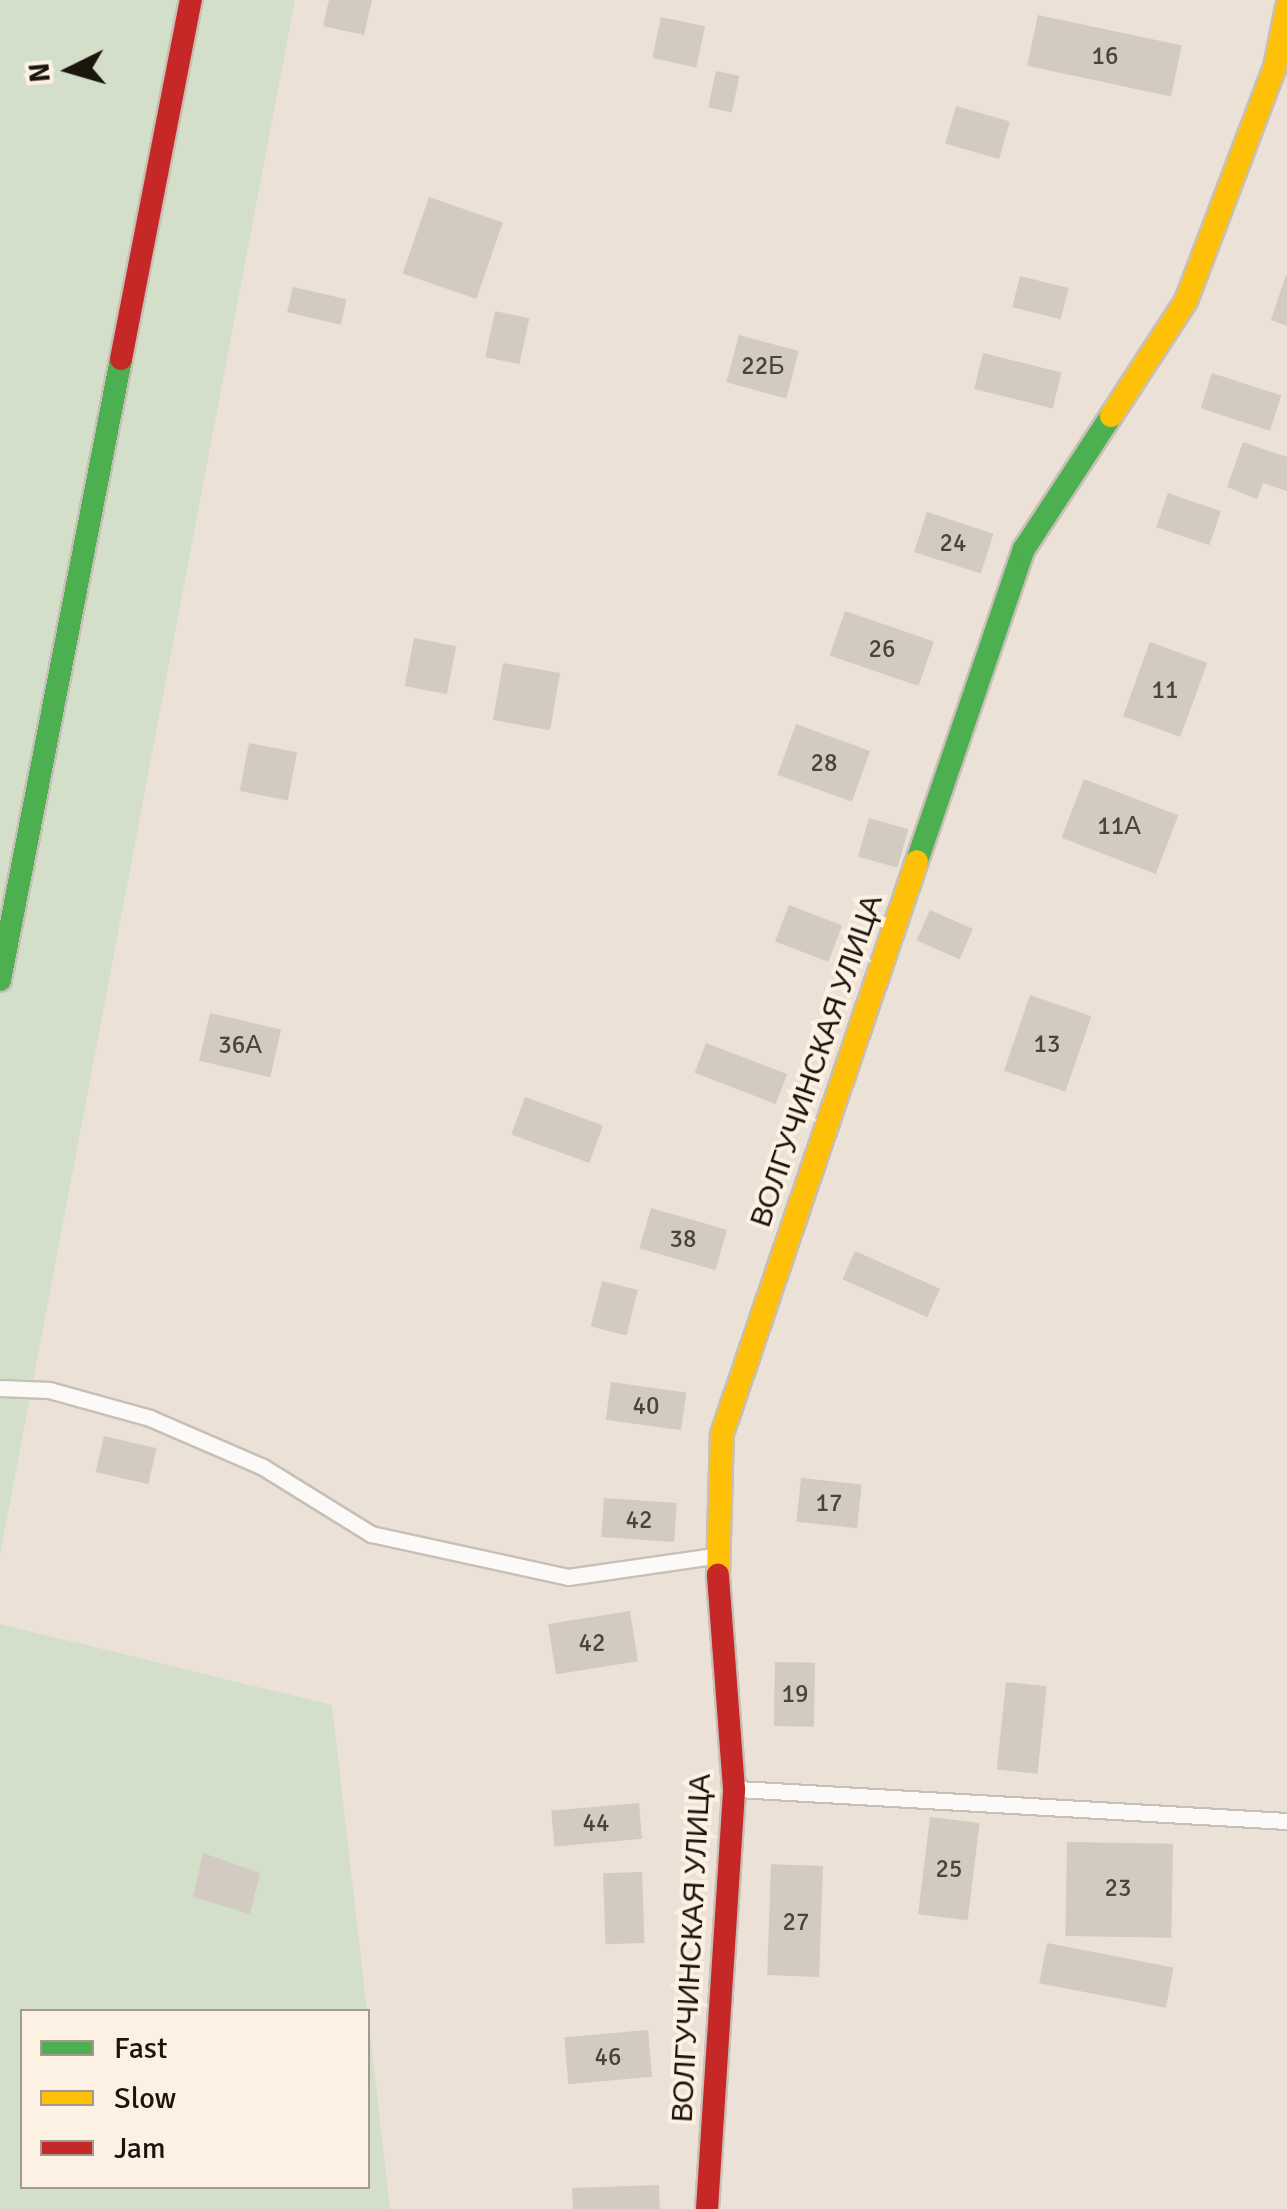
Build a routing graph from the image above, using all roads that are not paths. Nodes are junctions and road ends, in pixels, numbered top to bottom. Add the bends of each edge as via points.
1 (191, 0) edge
2 (1287, 7) edge
3 (0, 980) edge
4 (0, 1388) edge
5 (718, 1556) junction
6 (734, 1789) junction
7 (1287, 1821) edge
8 (707, 2209) edge

1 - 3 street
2 - 5 street, ВОЛГУЧИНСКАЯ УЛИЦА via 1274,68 1186,301 1024,548 722,1434
4 - 5 lane via 50,1390 150,1418 263,1468 371,1534 568,1577
5 - 6 street, ВОЛГУЧИНСКАЯ УЛИЦА
6 - 7 lane
6 - 8 street, ВОЛГУЧИНСКАЯ УЛИЦА

